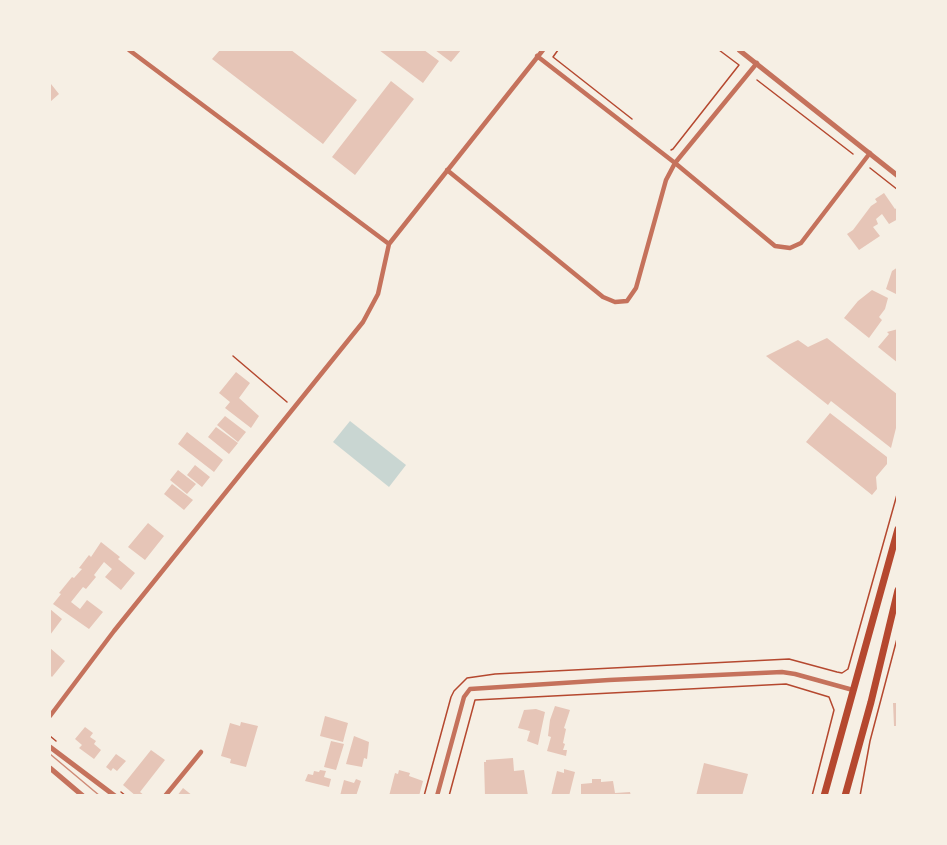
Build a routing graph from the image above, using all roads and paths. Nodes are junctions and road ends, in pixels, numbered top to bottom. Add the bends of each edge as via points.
1 (129, 50) edge
2 (543, 50) edge
3 (558, 50) edge
4 (719, 50) edge
5 (739, 50) edge
6 (537, 56) junction
7 (757, 63) junction
8 (757, 80) dead end
9 (634, 121) dead end
10 (670, 150) dead end
11 (870, 153) junction
12 (853, 154) dead end
13 (675, 164) junction
14 (870, 168) dead end
15 (447, 170) junction
16 (897, 176) edge
17 (897, 190) edge
18 (389, 244) junction
19 (233, 356) dead end
20 (293, 408) junction
21 (897, 491) edge
22 (897, 529) edge
23 (897, 590) edge
24 (896, 601) edge
25 (897, 636) edge
26 (837, 672) dead end
27 (853, 690) junction
28 (50, 716) edge
29 (50, 747) edge
30 (201, 752) dead end
31 (50, 768) edge
32 (83, 795) edge
33 (115, 795) edge
34 (165, 795) edge
35 (437, 795) edge
36 (449, 795) edge
37 (812, 795) edge
38 (824, 795) edge
39 (845, 795) edge
40 (860, 795) edge

1 - 18 street
2 - 6 street
3 - 9 path via 553,57
4 - 10 path via 739,65
5 - 7 street
6 - 13 street
6 - 15 street
7 - 11 street
7 - 13 street
8 - 12 path
11 - 13 street via 801,243 790,248 774,246
11 - 16 street
13 - 15 street via 666,180 636,288 627,301 615,302 603,297
14 - 17 path
15 - 18 street
18 - 20 street via 378,294 363,322
19 - 20 path
20 - 28 street
21 - 26 path via 848,669
22 - 27 main road
23 - 24 main road
24 - 39 main road
25 - 40 path
27 - 35 street via 782,672 470,689 464,697
27 - 38 main road
29 - 33 street
30 - 34 street
31 - 32 street
36 - 37 path via 475,700 786,684 829,697 834,710

